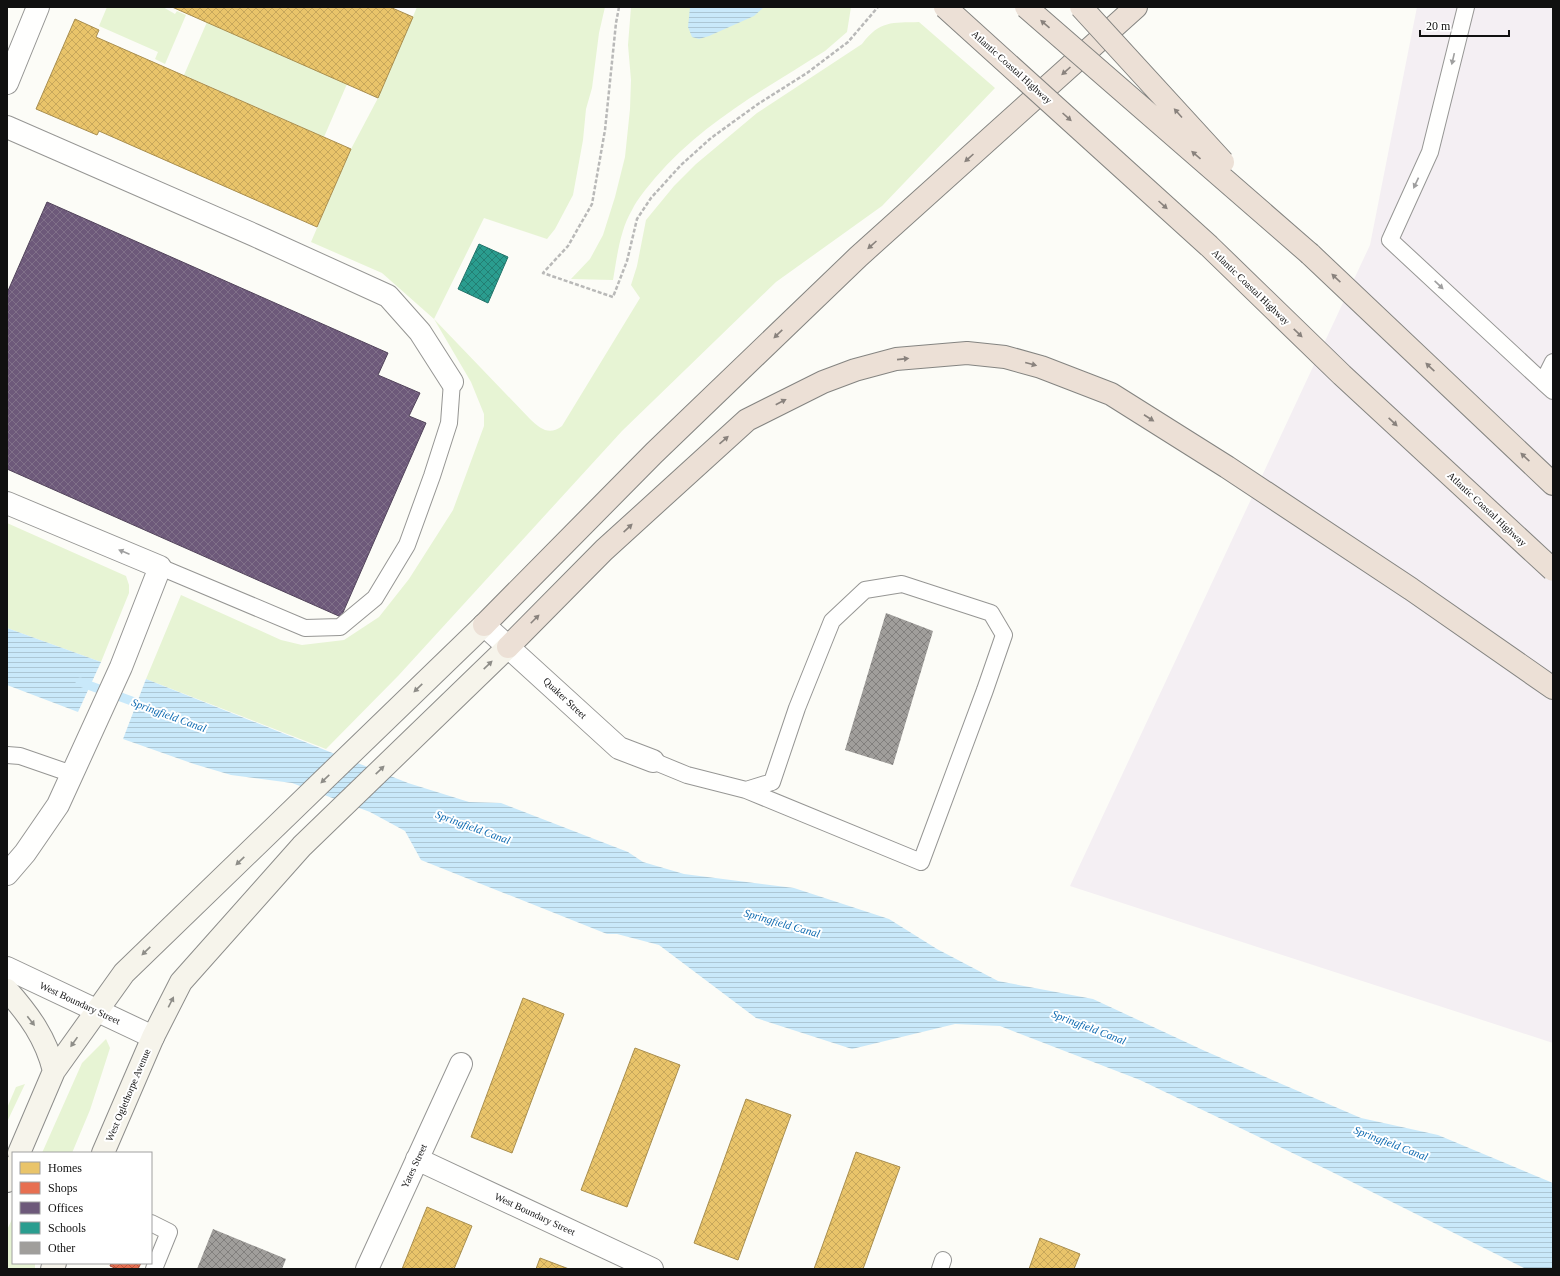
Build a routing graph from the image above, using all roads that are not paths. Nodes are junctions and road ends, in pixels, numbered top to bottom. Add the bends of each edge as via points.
1 (38, 7) edge
2 (944, 7) edge
3 (1026, 7) edge
4 (1081, 7) edge
5 (1136, 7) edge
6 (1466, 7) edge
7 (7, 83) edge
8 (7, 127) edge
9 (1310, 254) junction
10 (1553, 362) edge
11 (452, 382) joint
12 (1548, 386) edge
13 (1553, 484) edge
14 (7, 503) edge
15 (160, 567) junction
16 (1553, 570) edge
17 (484, 625) junction
18 (508, 646) junction
19 (1553, 688) edge
20 (7, 755) edge
21 (653, 761) joint
22 (72, 774) junction
23 (746, 790) junction
24 (7, 874) edge
25 (7, 968) edge
26 (7, 990) edge
27 (97, 1010) junction
28 (153, 1037) junction
29 (462, 1064) dead end
30 (54, 1071) junction
31 (19, 1152) edge
32 (103, 1152) edge
33 (417, 1159) junction
34 (12, 1169) edge
35 (7, 1181) edge
36 (152, 1224) edge
37 (154, 1269) edge
38 (367, 1269) edge
39 (652, 1269) edge

1 - 7 street
2 -> 16 highway, Atlantic Coastal Highway, bridge via 1209,246 1342,375
9 -> 3 highway, bridge
9 -> 4 highway, bridge
5 -> 17 highway via 858,257 654,453
6 -> 12 lane via 1430,152 1390,240
8 - 11 street via 388,296 420,332
13 -> 9 highway
10 - 12 lane
11 - 15 lane via 449,423 407,545 376,598 340,627 305,628
15 -> 14 street
15 - 22 street via 121,667
17 - 18 street, Quaker Street
17 -> 27 main road via 124,973
18 -> 19 highway via 604,550 747,420 823,382 855,370 896,359 968,353 1005,357 1041,367 1111,394 1405,585
18 - 21 street, Quaker Street via 619,748
28 -> 18 main road, West Oglethorpe Avenue via 181,982 302,846
20 - 22 lane via 20,756
21 - 23 lane via 687,775
22 - 24 street via 58,805
23 - 23 lane via 772,782 797,708 832,621 865,590 902,584 991,613 1004,635 921,862
25 - 27 street, West Boundary Street
26 -> 30 main road via 37,1028 46,1045
27 - 28 street, West Boundary Street
27 -> 30 main road
28 - 32 main road, West Oglethorpe Avenue
29 - 33 street, Yates Street
30 - 31 main road
33 - 38 street, Yates Street
33 - 39 street, West Boundary Street
34 - 35 main road
36 - 37 lane via 169,1232

